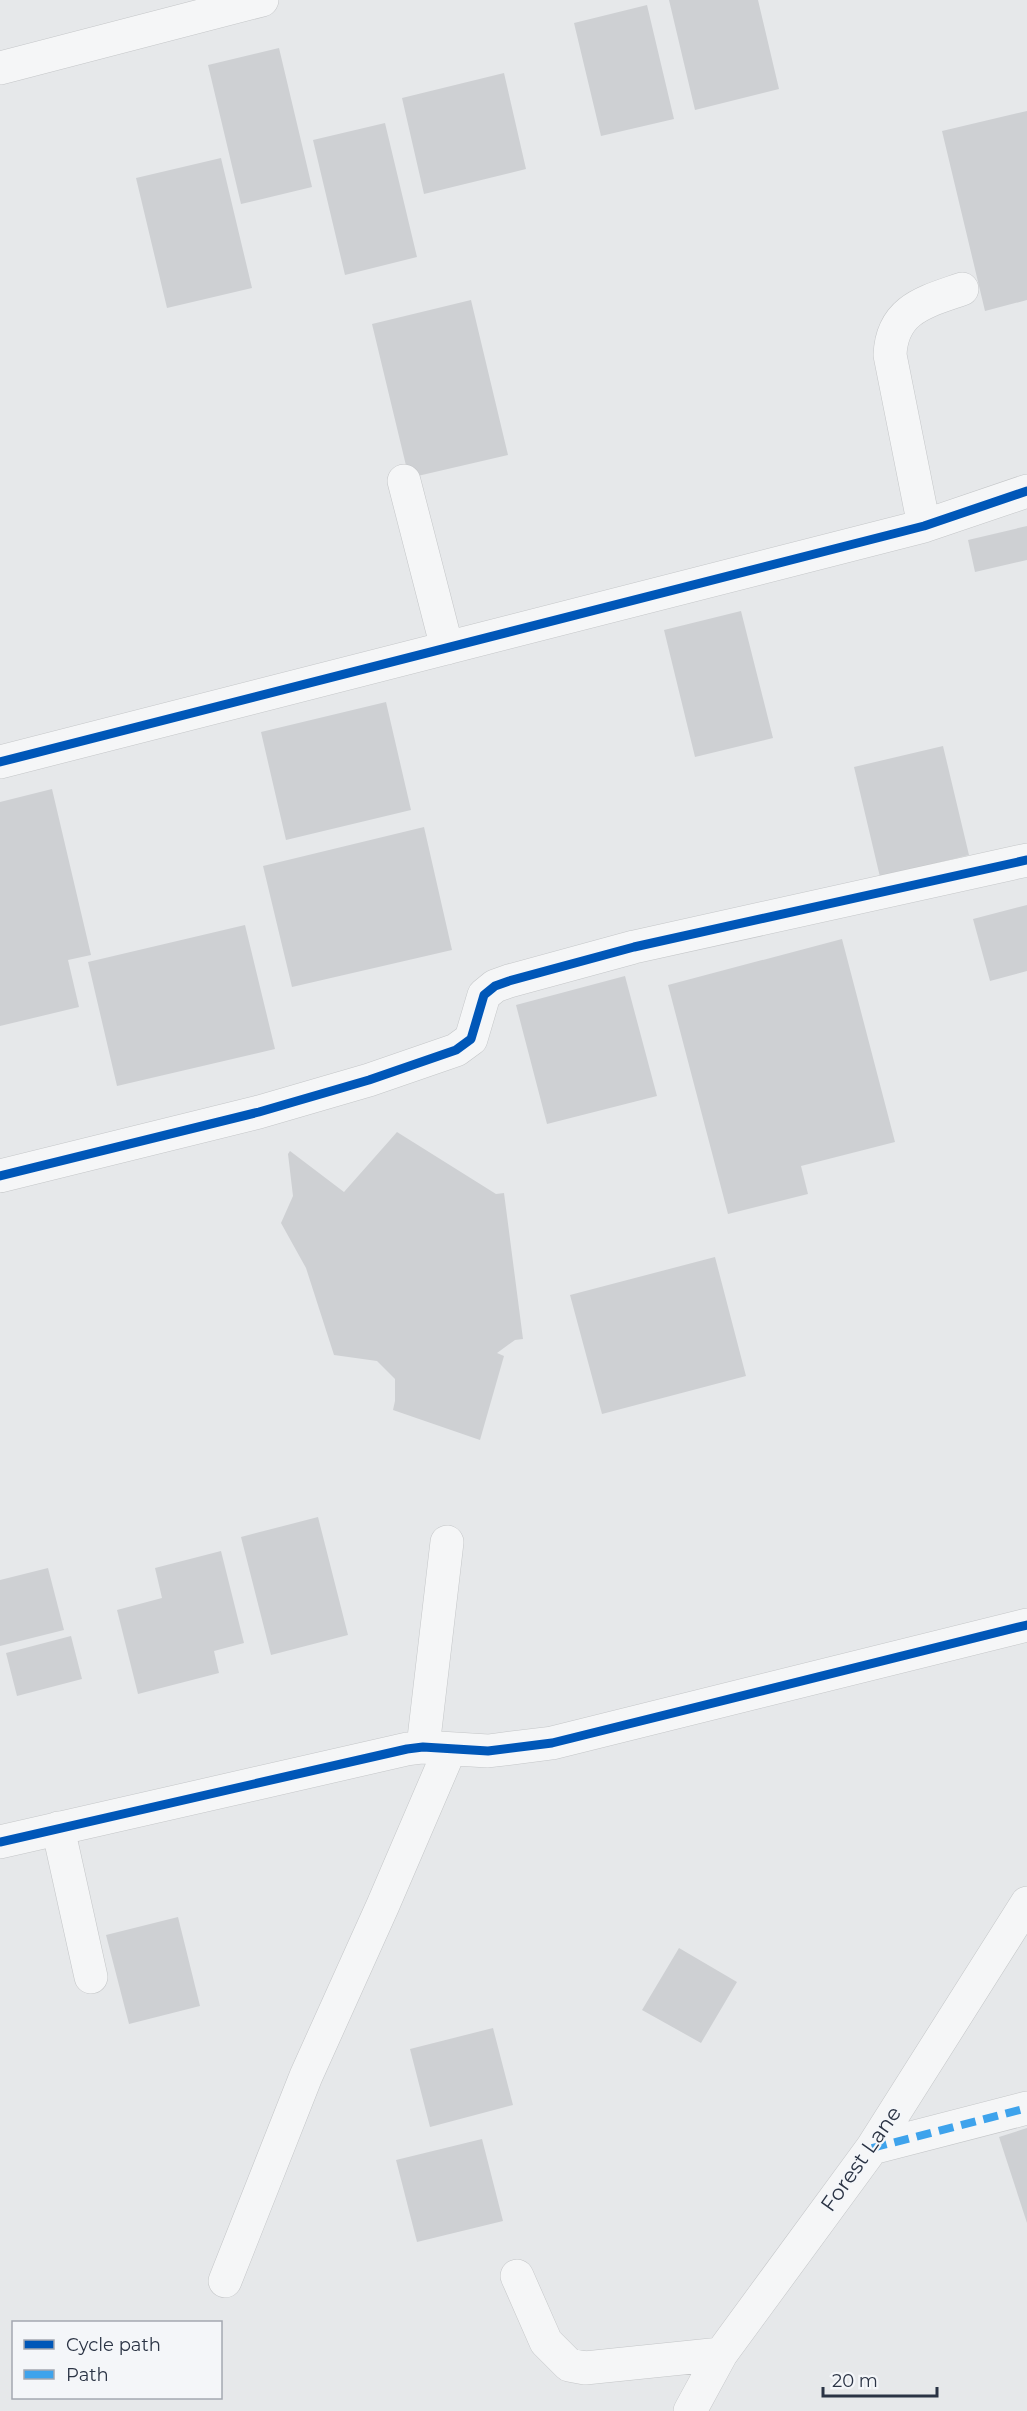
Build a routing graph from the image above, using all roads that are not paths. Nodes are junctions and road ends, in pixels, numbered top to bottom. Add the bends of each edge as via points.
1 (262, 0) edge
2 (0, 68) edge
3 (962, 289) dead end
4 (404, 481) dead end
5 (1027, 491) edge
6 (924, 525) junction
7 (447, 648) junction
8 (0, 762) edge
9 (1027, 860) edge
10 (0, 1176) edge
11 (447, 1542) dead end
12 (1027, 1625) edge
13 (436, 1748) junction
14 (58, 1828) junction
15 (0, 1842) edge
16 (1027, 1903) edge
17 (91, 1977) dead end
18 (1027, 2108) edge
19 (872, 2148) junction
20 (517, 2276) dead end
21 (225, 2281) dead end
22 (721, 2354) junction
23 (690, 2411) edge

1 - 2 street
3 - 6 street via 911,309 895,327 891,342 890,355
4 - 7 street
5 - 6 street
6 - 7 street
7 - 8 street
9 - 10 street via 634,947 509,981 484,995 471,1039 456,1050 259,1112
11 - 13 street
12 - 13 street via 597,1733 512,1749
13 - 14 street via 374,1756
13 - 21 street via 383,1905 306,2076
14 - 15 street
14 - 17 street
16 - 19 street, Forest Lane
18 - 19 street
19 - 22 street, Forest Lane
20 - 22 street via 546,2342 569,2365 585,2368
22 - 23 street, Forest Lane

